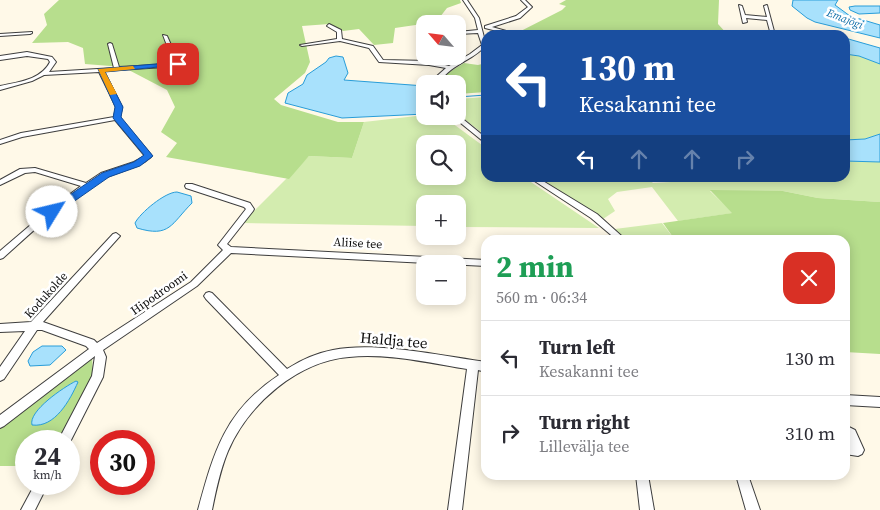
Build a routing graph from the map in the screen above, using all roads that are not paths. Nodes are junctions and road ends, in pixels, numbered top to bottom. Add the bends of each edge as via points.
1 (464, 0) edge
2 (495, 0) edge
3 (508, 0) edge
4 (523, 0) edge
5 (740, 6) dead end
6 (766, 6) dead end
7 (743, 16) junction
8 (769, 19) junction
9 (745, 22) dead end
10 (329, 25) dead end
11 (487, 27) junction
12 (481, 29) junction
13 (499, 30) edge
14 (772, 30) edge
15 (466, 32) edge
16 (30, 33) dead end
17 (0, 35) edge
18 (165, 36) dead end
19 (340, 40) junction
20 (110, 44) dead end
21 (302, 45) dead end
22 (481, 49) edge
23 (0, 58) edge
24 (451, 68) junction
25 (117, 69) junction
26 (101, 70) junction
27 (42, 74) junction
28 (442, 75) edge
29 (0, 88) edge
30 (117, 118) junction
31 (466, 125) edge
32 (481, 138) edge
33 (0, 142) edge
34 (540, 182) edge
35 (0, 183) edge
36 (88, 186) junction
37 (190, 186) dead end
38 (616, 235) edge
39 (116, 236) dead end
40 (229, 250) junction
41 (0, 256) edge
42 (481, 263) edge
43 (209, 296) dead end
44 (34, 326) junction
45 (0, 328) edge
46 (97, 349) junction
47 (473, 365) junction
48 (481, 366) edge
49 (286, 375) junction
50 (0, 376) edge
51 (850, 400) edge
52 (880, 402) edge
53 (0, 422) edge
54 (70, 430) edge
55 (850, 434) edge
56 (850, 449) edge
57 (643, 480) edge
58 (744, 480) edge
59 (36, 495) edge
60 (28, 510) edge
61 (206, 510) edge
62 (455, 510) edge
63 (647, 510) edge
64 (753, 510) edge

1 - 12 street
2 - 3 street
4 - 11 street via 530,5 520,16
5 - 7 street
6 - 8 street
7 - 8 street
7 - 9 street
8 - 14 street
10 - 19 street via 339,31
11 - 12 street
11 - 13 street
12 - 15 street
16 - 17 street
18 - 25 street via 178,64
19 - 21 street
19 - 24 street via 371,47 382,61 429,63
20 - 25 street
22 - 24 street
23 - 27 street via 27,54 46,56 53,62
24 - 28 street
25 - 26 street
26 - 27 street
26 - 30 street via 119,107
27 - 29 street
30 - 33 street
30 - 36 street via 149,156
31 - 32 street
34 - 38 street via 594,216
35 - 36 street via 22,171 35,170
36 - 41 street
37 - 40 street via 247,205 250,209 222,245
39 - 44 street, Kodukolde
40 - 42 street, Aliise tee
40 - 46 street, Hipodroomi via 194,284
43 - 49 street
44 - 45 street
44 - 46 street via 90,343
44 - 50 street, Kodukolde
46 - 53 street, Hipodroomi
46 - 54 street via 100,357 97,377
47 - 48 street, Haldja tee
47 - 49 street, Haldja tee via 348,352 320,358
47 - 62 street
49 - 61 street, Haldja tee via 255,401 225,441
51 - 52 street
55 - 56 street via 858,450
57 - 63 street
58 - 64 street
59 - 60 street

